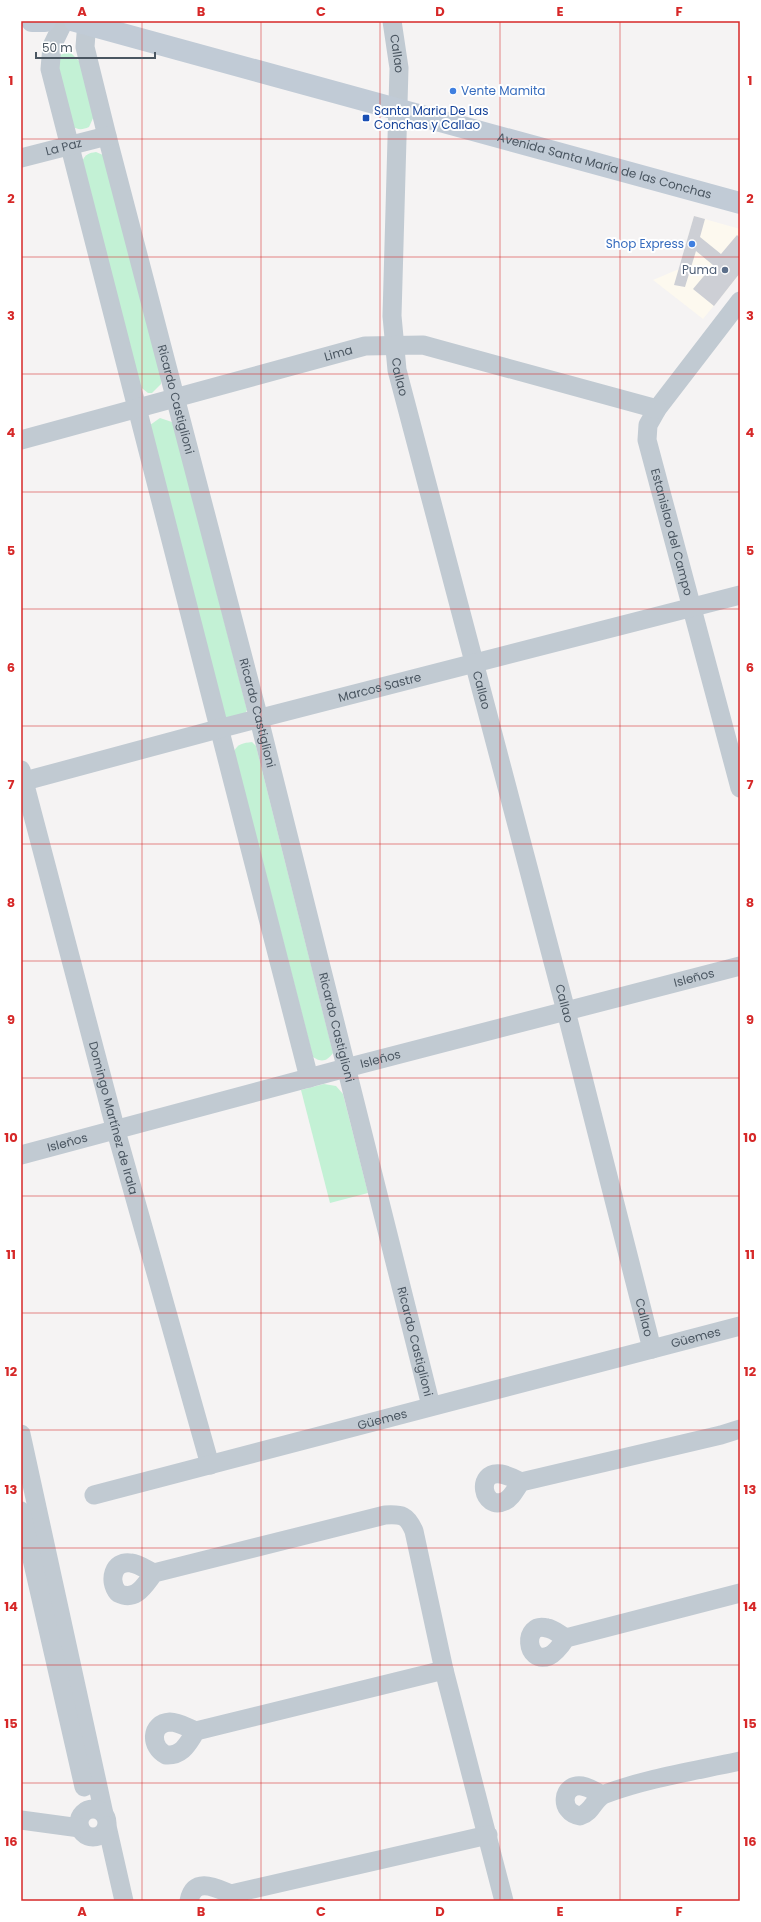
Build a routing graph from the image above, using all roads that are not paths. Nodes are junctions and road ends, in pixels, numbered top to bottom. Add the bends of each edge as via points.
1 (32, 21) edge
2 (45, 21) edge
3 (64, 21) edge
4 (392, 21) edge
5 (83, 22) edge
6 (398, 110) junction
7 (107, 136) junction
8 (70, 145) junction
9 (21, 158) edge
10 (740, 203) edge
11 (740, 301) edge
12 (394, 345) junction
13 (176, 398) junction
14 (138, 409) junction
15 (657, 409) junction
16 (21, 440) edge
17 (740, 595) edge
18 (692, 608) junction
19 (473, 663) junction
20 (259, 719) junction
21 (218, 729) junction
22 (22, 778) edge
23 (740, 788) edge
24 (740, 966) edge
25 (566, 1011) junction
26 (346, 1068) junction
27 (309, 1078) junction
28 (116, 1131) junction
29 (21, 1155) edge
30 (740, 1326) edge
31 (652, 1350) junction
32 (431, 1406) junction
33 (740, 1429) edge
34 (21, 1434) edge
35 (721, 1435) junction
36 (740, 1438) edge
37 (210, 1465) junction
38 (521, 1482) dead end
39 (94, 1495) dead end
40 (21, 1511) edge
41 (154, 1573) dead end
42 (740, 1593) edge
43 (566, 1638) dead end
44 (444, 1670) junction
45 (196, 1731) dead end
46 (740, 1761) edge
47 (602, 1795) dead end
48 (21, 1820) edge
49 (95, 1823) junction
50 (488, 1835) junction
51 (229, 1898) edge
52 (111, 1901) edge
53 (124, 1901) edge
54 (189, 1901) edge
55 (504, 1901) edge

1 - 2 main road
3 - 8 street via 52,46 50,69
4 - 6 street, Callao via 399,68
5 - 6 main road, Avenida Santa María de las Conchas
5 - 7 street, Ricardo Castiglioni via 85,47
6 - 10 main road, Avenida Santa María de las Conchas
6 - 12 street, Callao via 392,316
7 - 8 street, La Paz
7 - 13 street, Ricardo Castiglioni
8 - 9 street, La Paz
8 - 14 street
11 - 15 street, Estanislao del Campo
12 - 13 street, Lima via 365,346
12 - 15 street, Lima via 423,345
12 - 19 street, Callao via 397,370
13 - 14 street, Lima
13 - 20 street, Ricardo Castiglioni
14 - 16 street, Lima
14 - 21 street
15 - 18 street, Estanislao del Campo via 648,425 647,440
17 - 18 street, Marcos Sastre
18 - 19 street, Marcos Sastre
18 - 23 street, Estanislao del Campo
19 - 20 street, Marcos Sastre
19 - 25 street, Callao
20 - 21 street, Marcos Sastre
20 - 26 street, Ricardo Castiglioni
21 - 22 street, Marcos Sastre
21 - 27 street
22 - 28 street, Domingo Martínez de Irala
24 - 25 street, Isleños
25 - 26 street, Isleños
25 - 31 street, Callao
26 - 27 street, Isleños
26 - 32 street, Ricardo Castiglioni
27 - 28 street, Isleños
28 - 29 street, Isleños
28 - 37 street, Domingo Martínez de Irala
30 - 31 street, Güemes
31 - 32 street, Güemes
32 - 37 street, Güemes
33 - 35 street
34 - 49 street
35 - 36 street
35 - 38 street
37 - 39 street, Güemes
40 - 49 street
41 - 44 street via 385,1515 399,1514 409,1520 414,1531
42 - 43 street
44 - 45 street
44 - 50 street
46 - 47 street via 634,1785
48 - 49 street
49 - 52 street
49 - 53 street
50 - 51 street
50 - 55 street
51 - 54 street via 212,1887 202,1886 193,1892

